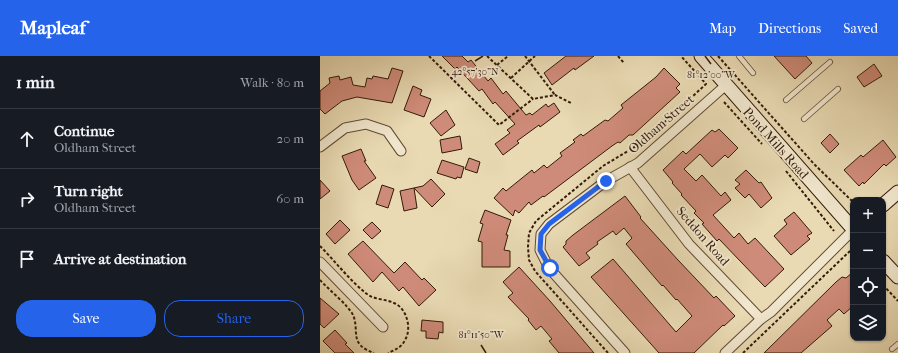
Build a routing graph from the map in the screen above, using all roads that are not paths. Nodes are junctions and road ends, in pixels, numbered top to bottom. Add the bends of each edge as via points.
1 (701, 56) edge
2 (739, 56) edge
3 (830, 62) dead end
4 (752, 73) dead end
5 (726, 85) junction
6 (838, 89) dead end
7 (786, 100) dead end
8 (804, 119) dead end
9 (320, 147) edge
10 (401, 151) dead end
11 (630, 167) junction
12 (898, 192) edge
13 (886, 202) edge
14 (850, 227) edge
15 (850, 233) edge
16 (320, 262) edge
17 (886, 264) edge
18 (898, 277) edge
19 (761, 319) junction
20 (383, 327) dead end
21 (898, 344) edge
22 (892, 349) dead end
23 (625, 353) edge
24 (725, 353) edge

1 - 5 main road, Pond Mills Road
2 - 4 lane
3 - 7 lane
5 - 11 street, Oldham Street via 638,163
5 - 14 main road, Pond Mills Road
6 - 8 lane
9 - 10 street via 345,128 366,124 388,131
11 - 19 street, Seddon Road via 689,244
11 - 23 street, Oldham Street via 606,181 549,224 541,234 540,250 550,268
12 - 13 main road
15 - 19 street
16 - 20 street
17 - 18 main road
19 - 24 street
21 - 22 lane

